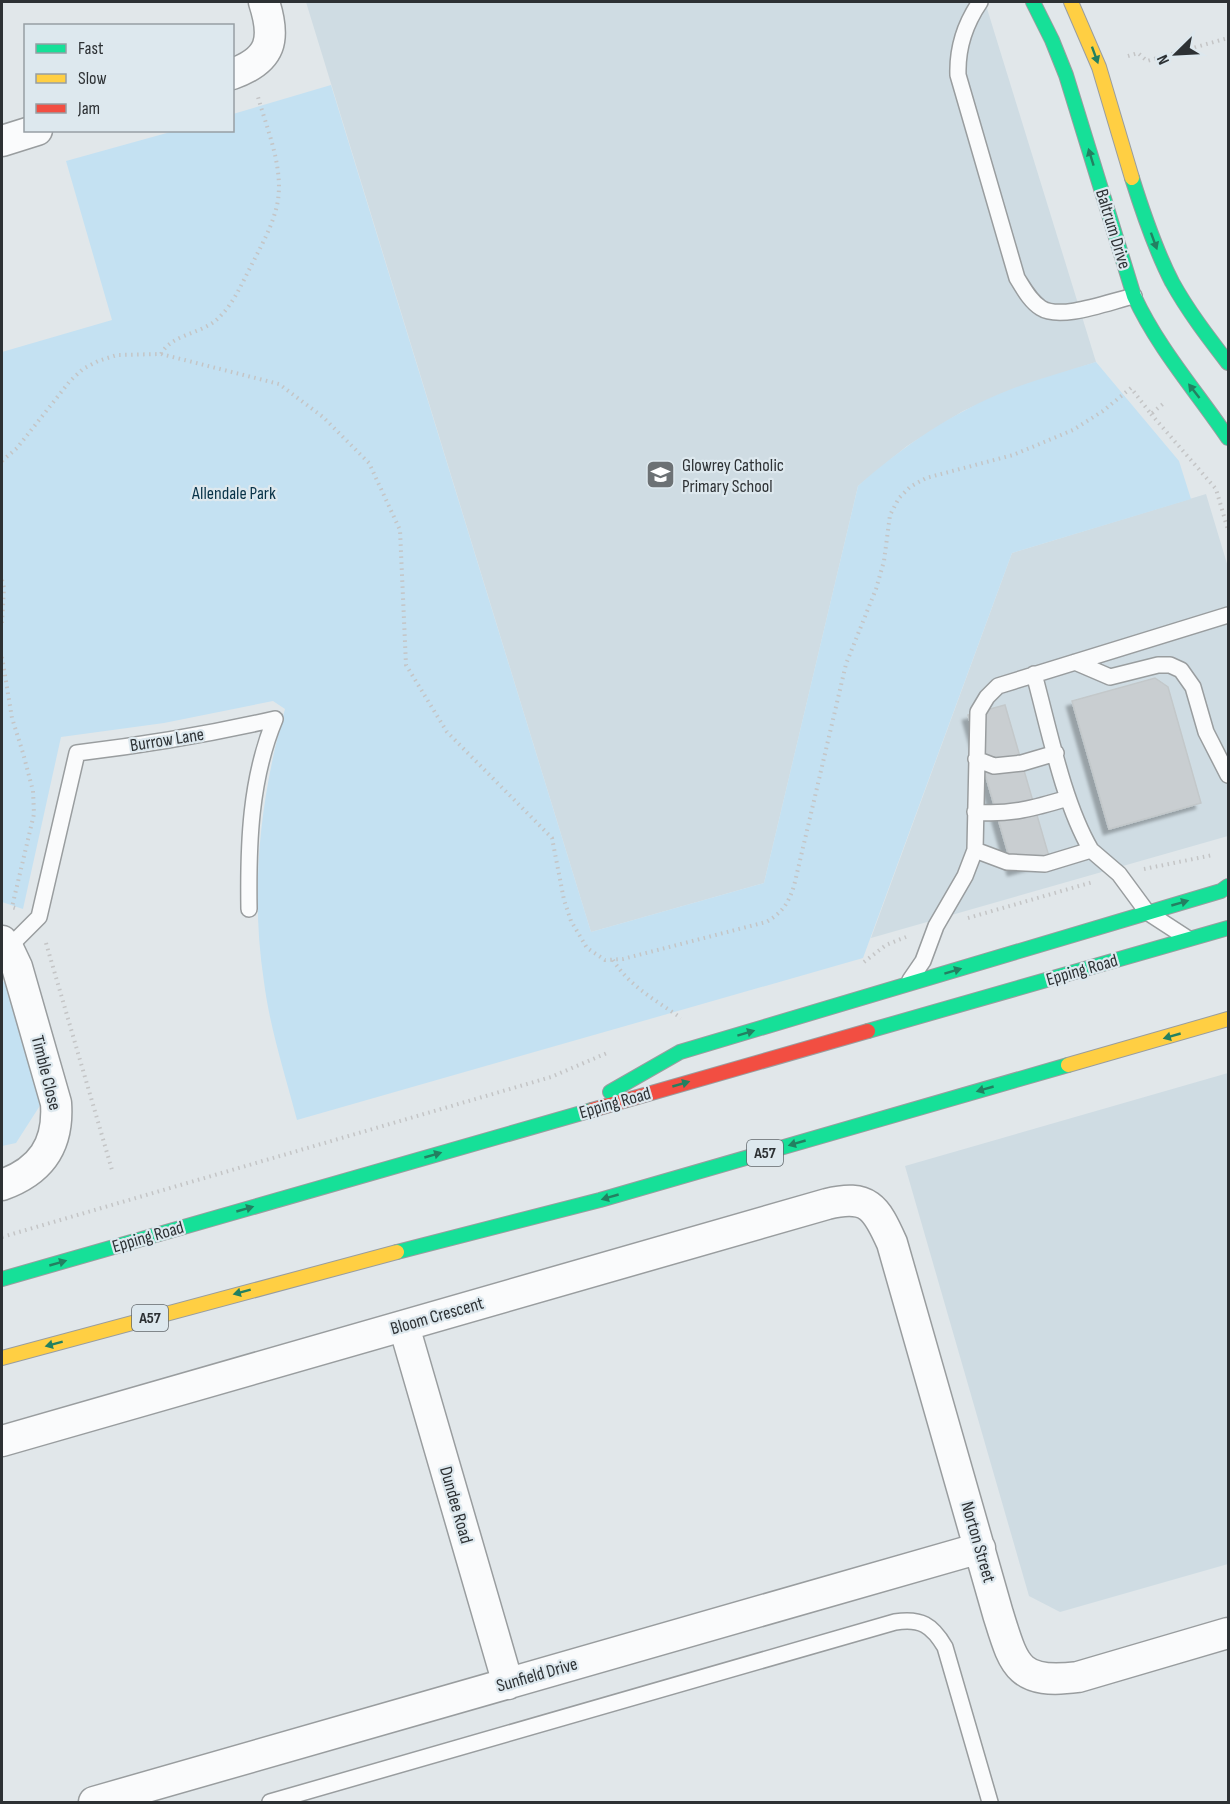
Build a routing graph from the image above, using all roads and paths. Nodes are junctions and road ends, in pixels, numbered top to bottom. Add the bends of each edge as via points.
1 (264, 2) edge
2 (980, 2) edge
3 (1033, 2) edge
4 (1071, 2) edge
5 (1228, 38) edge
6 (249, 65) edge
7 (1099, 65) junction
8 (31, 132) edge
9 (2, 141) edge
10 (1134, 296) junction
11 (161, 354) junction
12 (1228, 363) edge
13 (1188, 383) junction
14 (1151, 414) junction
15 (1225, 425) edge
16 (2, 461) edge
17 (1228, 530) edge
18 (2, 580) edge
19 (1228, 615) edge
20 (2, 623) edge
21 (1074, 662) junction
22 (1034, 674) junction
23 (1056, 753) junction
24 (976, 759) junction
25 (1228, 775) edge
26 (1068, 798) junction
27 (975, 812) junction
28 (975, 850) junction
29 (1091, 850) junction
30 (1218, 855) dead end
31 (1119, 874) junction
32 (1228, 886) edge
33 (249, 909) dead end
34 (1148, 912) junction
35 (936, 926) junction
36 (1228, 928) edge
37 (1189, 939) junction
38 (4, 945) edge
39 (613, 960) junction
40 (855, 967) dead end
41 (907, 985) junction
42 (1228, 1019) edge
43 (690, 1024) dead end
44 (608, 1053) dead end
45 (561, 1119) junction
46 (2, 1185) edge
47 (872, 1209) joint
48 (2, 1237) edge
49 (2, 1279) edge
50 (404, 1326) junction
51 (2, 1358) edge
52 (2, 1441) edge
53 (980, 1548) junction
54 (1228, 1633) edge
55 (508, 1684) junction
56 (94, 1803) edge
57 (270, 1803) edge
58 (990, 1803) edge

1 - 6 street via 271,31 269,44
2 - 10 lane via 960,43 958,75 1017,278 1032,302 1055,313
10 -> 3 main road, Baltrum Drive via 1066,75
4 -> 7 main road, Baltrum Drive
5 - 7 path via 1147,62 1138,53
6 - 11 path via 278,177 273,217 227,310 204,328 165,346
7 -> 12 main road, Baltrum Drive via 1165,269 1181,299
8 - 9 street
10 - 13 main road, Baltrum Drive via 1155,338
11 - 16 path via 117,355 83,369
11 - 39 path via 279,384 323,417 369,463 400,530 405,665 447,732 552,838 564,900 578,936 597,956
13 - 14 path
15 -> 13 main road, Baltrum Drive
14 - 17 path via 1216,489
14 - 39 path via 1131,388 1073,430 1013,455 926,478 899,498 890,515 876,589 846,664 788,903 779,915 766,922
18 - 20 path
19 - 21 lane
21 - 22 lane
21 - 25 lane via 1110,677 1158,665 1181,670 1192,687 1206,732
22 - 23 lane
22 - 24 lane via 998,686 987,697 978,712
23 - 24 lane via 994,766
23 - 26 lane
24 - 27 lane
26 - 27 lane via 1028,810
26 - 29 lane
27 - 28 lane
28 - 29 lane via 1007,862 1045,864
28 - 35 lane
29 - 31 lane
30 - 31 path
31 - 34 lane
31 - 35 path
34 -> 32 main road
33 - 38 lane, Burrow Lane via 248,868 255,792 275,719 206,734 77,753 39,917
34 - 37 lane
41 -> 34 main road
35 - 40 path via 886,945
35 - 41 lane via 923,961
36 - 37 main road, Epping Road
45 -> 37 main road, Epping Road
38 - 46 street, Timble Close via 17,967 56,1103 57,1120 40,1161 28,1173
39 - 43 path via 636,986
45 -> 41 main road via 680,1052
42 -> 51 main road, A57 via 600,1200
44 - 48 path via 551,1077
49 -> 45 main road, Epping Road
47 - 50 street, Bloom Crescent via 855,1200 827,1204
47 - 53 street, Norton Street via 884,1223 892,1243
50 - 52 street, Bloom Crescent
50 - 55 street, Dundee Road
53 - 54 street, Norton Street via 1010,1652 1030,1675 1056,1680 1078,1677
53 - 55 street, Sunfield Drive
55 - 56 street, Sunfield Drive
57 - 58 lane via 895,1622 916,1621 926,1624 945,1647

